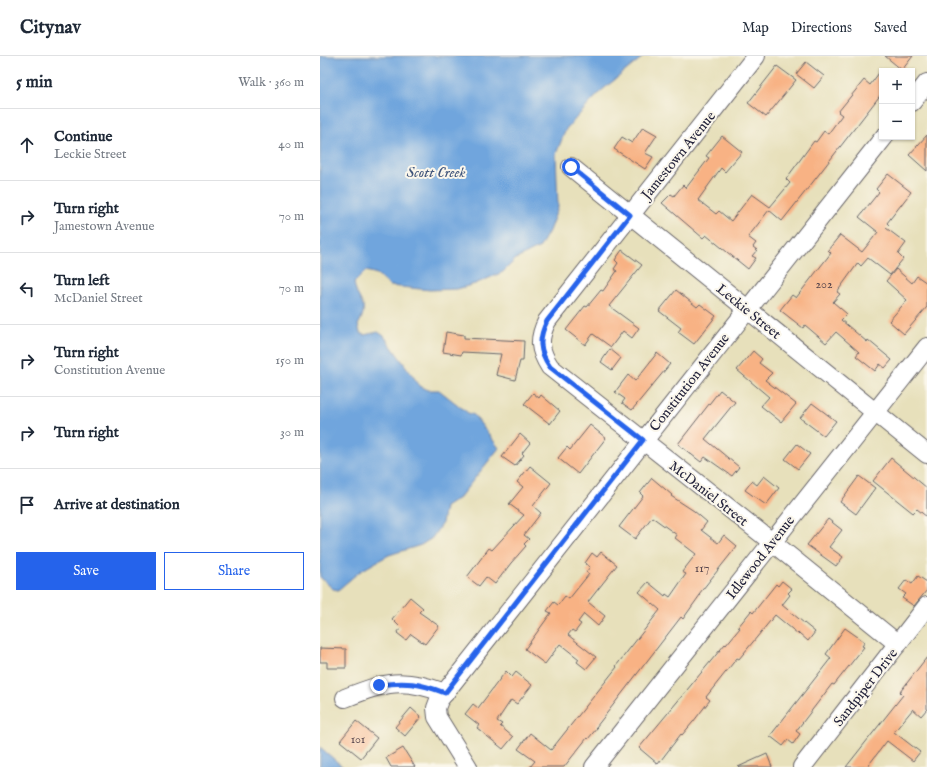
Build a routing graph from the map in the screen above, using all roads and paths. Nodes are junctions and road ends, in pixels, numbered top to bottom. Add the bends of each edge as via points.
1 (756, 56) edge
2 (927, 83) edge
3 (915, 98) edge
4 (882, 140) edge
5 (571, 167) dead end
6 (630, 215) junction
7 (747, 310) junction
8 (542, 331) joint
9 (927, 347) edge
10 (876, 412) junction
11 (643, 440) junction
12 (927, 454) edge
13 (772, 542) junction
14 (927, 606) edge
15 (898, 644) junction
16 (445, 693) junction
17 (345, 698) dead end
18 (468, 767) edge
19 (594, 767) edge
20 (802, 767) edge

1 - 6 street, Jamestown Avenue
2 - 3 street
4 - 7 street, Constitution Avenue
5 - 6 street, Leckie Street
6 - 7 street, Leckie Street
6 - 8 street, Jamestown Avenue via 547,321
7 - 10 street, Leckie Street
7 - 11 street, Constitution Avenue
8 - 11 street, McDaniel Street via 541,348 550,367
9 - 10 street, Idlewood Avenue
10 - 12 street, Leckie Street
10 - 13 street, Idlewood Avenue
11 - 13 street, McDaniel Street
11 - 16 street, Constitution Avenue
13 - 15 street, McDaniel Street
13 - 19 street, Idlewood Avenue
14 - 15 street, Sandpiper Drive
15 - 20 street, Sandpiper Drive
16 - 17 street via 427,686 398,682 379,685
16 - 18 street, Constitution Avenue via 436,708 437,716

